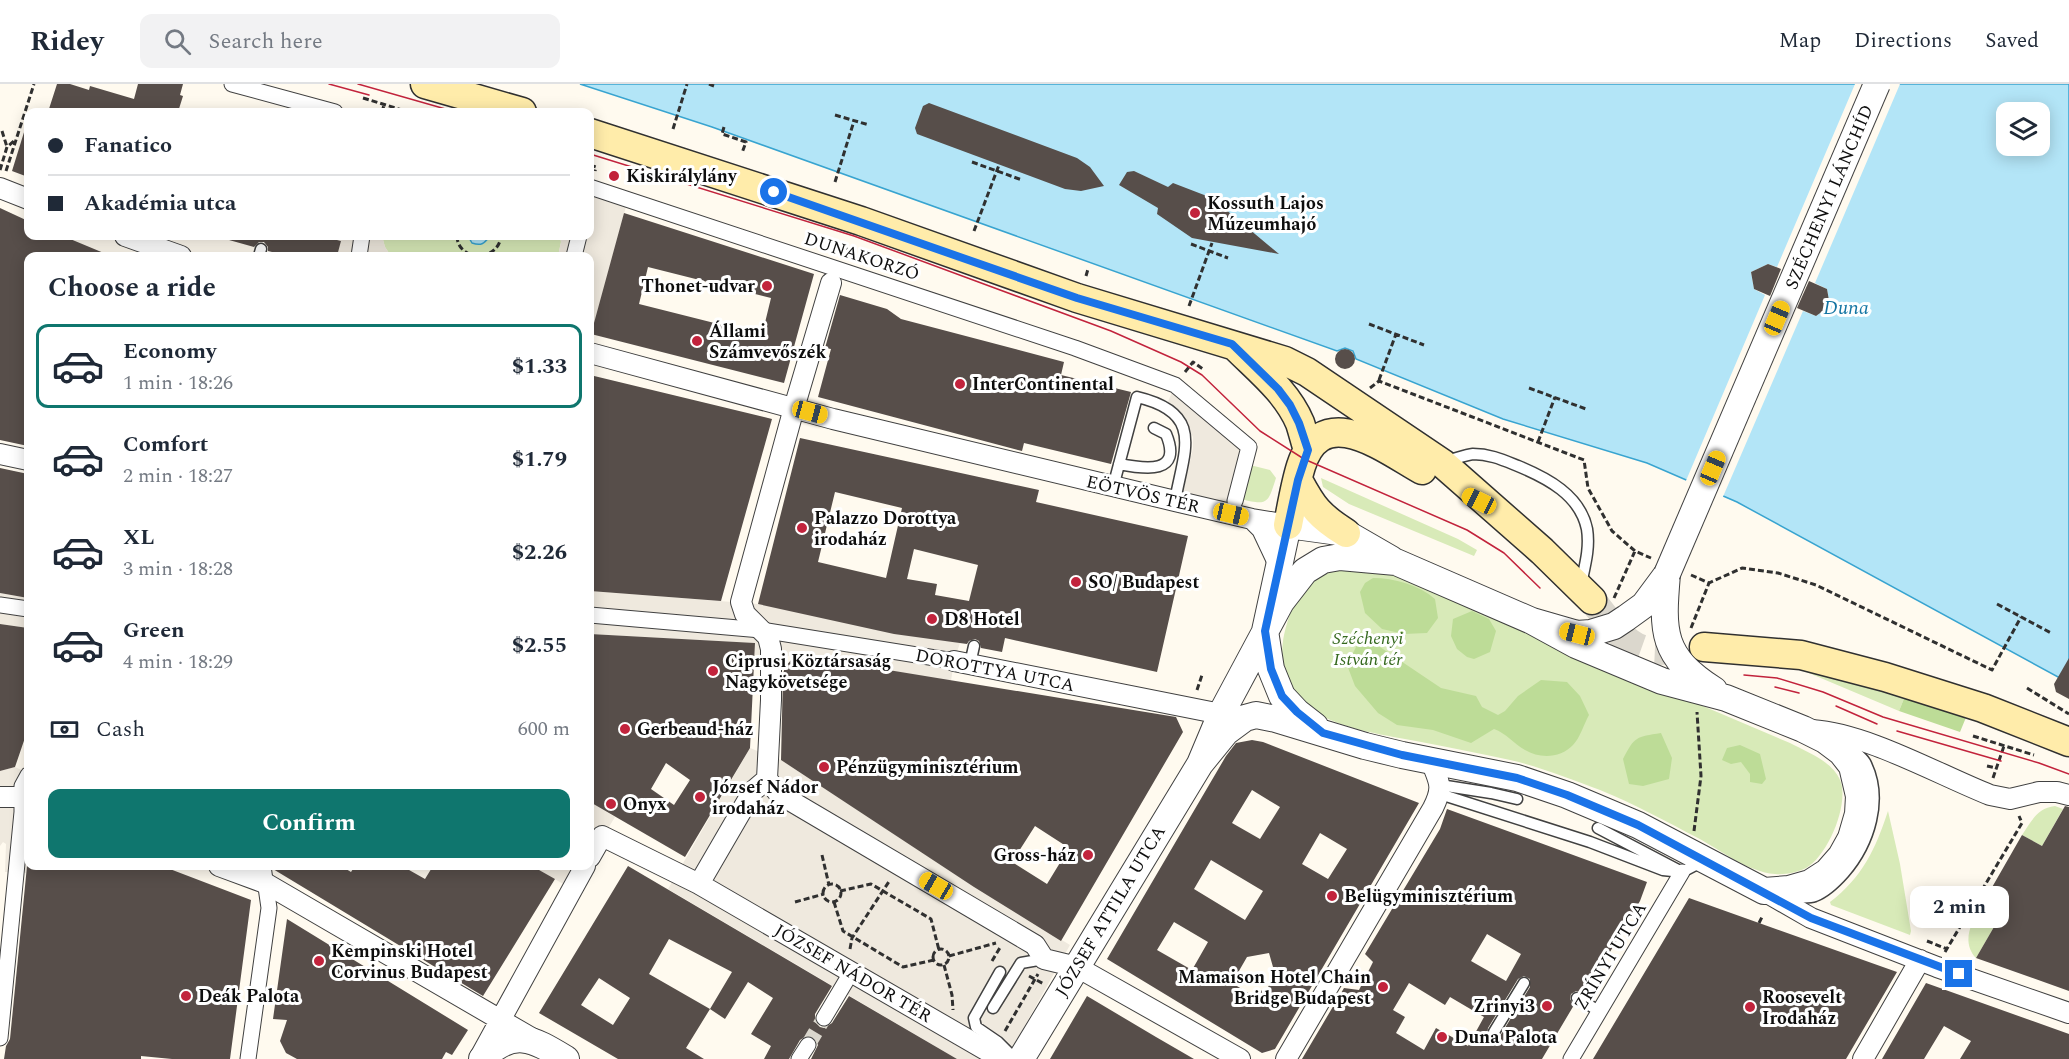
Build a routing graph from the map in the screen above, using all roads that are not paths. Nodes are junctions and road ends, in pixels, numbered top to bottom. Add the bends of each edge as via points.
1 (232, 84) edge
2 (426, 84) edge
3 (1877, 84) edge
4 (320, 108) edge
5 (508, 108) edge
6 (594, 134) edge
7 (0, 189) edge
8 (594, 191) edge
9 (24, 198) edge
10 (136, 240) edge
11 (170, 252) edge
12 (833, 275) junction
13 (1232, 344) junction
14 (594, 353) edge
15 (794, 408) junction
16 (1154, 428) dead end
17 (1308, 450) junction
18 (0, 454) edge
19 (24, 459) edge
20 (1442, 463) junction
21 (1119, 464) junction
22 (1298, 480) junction
23 (1113, 487) junction
24 (1175, 501) junction
25 (1235, 501) dead end
26 (1497, 510) junction
27 (1252, 519) junction
28 (1288, 525) junction
29 (1346, 533) junction
30 (1396, 562) junction
31 (1279, 565) junction
32 (1679, 574) junction
33 (1604, 600) junction
34 (0, 605) edge
35 (24, 608) edge
36 (594, 615) edge
37 (1532, 621) junction
38 (761, 630) junction
39 (1265, 631) junction
40 (1686, 636) junction
41 (966, 657) joint
42 (1726, 698) junction
43 (1221, 714) junction
44 (1803, 729) junction
45 (1323, 733) junction
46 (2069, 742) edge
47 (1431, 761) junction
48 (1200, 764) junction
49 (767, 779) junction
50 (1440, 789) junction
51 (2069, 795) edge
52 (24, 796) edge
53 (0, 797) edge
54 (1517, 800) dead end
55 (24, 806) edge
56 (1598, 828) dead end
57 (594, 851) edge
58 (1693, 866) junction
59 (242, 870) edge
60 (583, 870) edge
61 (264, 874) edge
62 (699, 884) junction
63 (1764, 891) junction
64 (1920, 960) junction
65 (1042, 964) junction
66 (1077, 967) junction
67 (852, 971) junction
68 (1000, 972) dead end
69 (1524, 983) dead end
70 (1577, 999) dead end
71 (993, 1008) dead end
72 (1599, 1011) junction
73 (2069, 1013) edge
74 (824, 1018) tunnel mouth
75 (501, 1020) junction
76 (1494, 1032) dead end
77 (0, 1038) edge
78 (535, 1040) junction
79 (808, 1045) tunnel mouth
80 (1003, 1050) edge
81 (248, 1059) edge
82 (480, 1059) edge
83 (566, 1059) edge
84 (799, 1059) edge
85 (1015, 1059) edge
86 (1021, 1059) edge
87 (1240, 1059) edge
88 (1286, 1059) edge
89 (1571, 1059) edge
90 (1863, 1059) edge

1 - 4 street
2 - 5 main road
3 - 32 street, SZÉCHENYI LÁNCHÍD, bridge
6 - 13 main road via 861,221 1077,298
7 - 9 street
8 - 12 street, DUNAKORZÓ
10 - 11 street
12 - 15 street
12 - 25 street, DUNAKORZÓ via 1075,348 1175,385 1249,447
13 - 17 main road via 1290,405
13 - 20 main road via 1307,372
14 - 15 street, EÖTVÖS TÉR
15 - 23 street, EÖTVÖS TÉR
15 - 38 street via 741,603 745,614
16 - 21 lane via 1166,434 1170,443 1166,462 1149,469
17 - 22 main road
17 - 26 main road via 1324,435 1343,431 1369,440
18 - 19 street
20 - 26 main road
20 - 33 lane via 1471,454 1491,456 1545,477 1564,492 1578,508 1586,527
21 - 23 lane
21 - 24 lane via 1137,397 1162,404 1182,423 1187,438
22 - 28 main road
22 - 29 main road via 1315,510
23 - 24 street, EÖTVÖS TÉR
24 - 27 street, EÖTVÖS TÉR
26 - 33 main road
27 - 28 street, EÖTVÖS TÉR
27 - 31 street via 1262,529
28 - 29 street
28 - 31 street
29 - 30 street
30 - 37 street
30 - 39 street via 1340,557 1323,560 1305,571
31 - 39 street
32 - 33 street, SZÉCHENYI LÁNCHÍD via 1644,605
32 - 40 street, SZÉCHENYI LÁNCHÍD via 1664,615
33 - 37 street, SZÉCHENYI LÁNCHÍD via 1614,626 1591,633 1577,634
34 - 35 street
36 - 38 street, DOROTTYA UTCA
37 - 42 street via 1576,645 1662,681
38 - 41 street, DOROTTYA UTCA
38 - 49 street via 771,649
39 - 43 street
39 - 45 street via 1271,669 1282,696
40 - 42 street, SZÉCHENYI LÁNCHÍD via 1668,640 1678,661 1696,679
40 - 46 main road via 1801,655 1886,677 1983,708
41 - 43 street, DOROTTYA UTCA
42 - 44 street
43 - 48 street
44 - 51 street via 1859,740 1990,795 2010,799 2038,792
44 - 63 street via 1841,752 1852,766 1859,796 1858,814 1851,838 1827,872 1810,883
45 - 47 street
45 - 48 street via 1276,719 1245,718 1226,732
47 - 50 street
47 - 58 street via 1517,778 1567,795 1638,825
48 - 66 street, JÓZSEF ATTILA UTCA
49 - 62 street via 753,791
49 - 65 street via 779,794 1035,945
50 - 54 lane via 1491,793
50 - 58 lane via 1650,867
50 - 88 street
52 - 53 street
55 - 77 street
56 - 58 lane
57 - 62 street, JÓZSEF NÁDOR TÉR via 602,836
58 - 63 street
58 - 72 street, ZRÍNYI UTCA
59 - 61 street
60 - 75 street
61 - 75 street
61 - 81 street via 269,909
62 - 67 street, JÓZSEF NÁDOR TÉR
63 - 64 street via 1811,918
64 - 73 street
64 - 90 street
65 - 66 street
65 - 71 lane via 1021,963
66 - 86 street, JÓZSEF ATTILA UTCA
66 - 87 street
67 - 74 street
67 - 80 street, JÓZSEF NÁDOR TÉR via 992,1053
68 - 80 lane via 974,1018 976,1027
69 - 76 lane
70 - 72 lane
72 - 89 street, ZRÍNYI UTCA
75 - 78 street
75 - 82 street
78 - 82 street via 508,1041
78 - 83 street
79 - 84 street
80 - 85 lane

